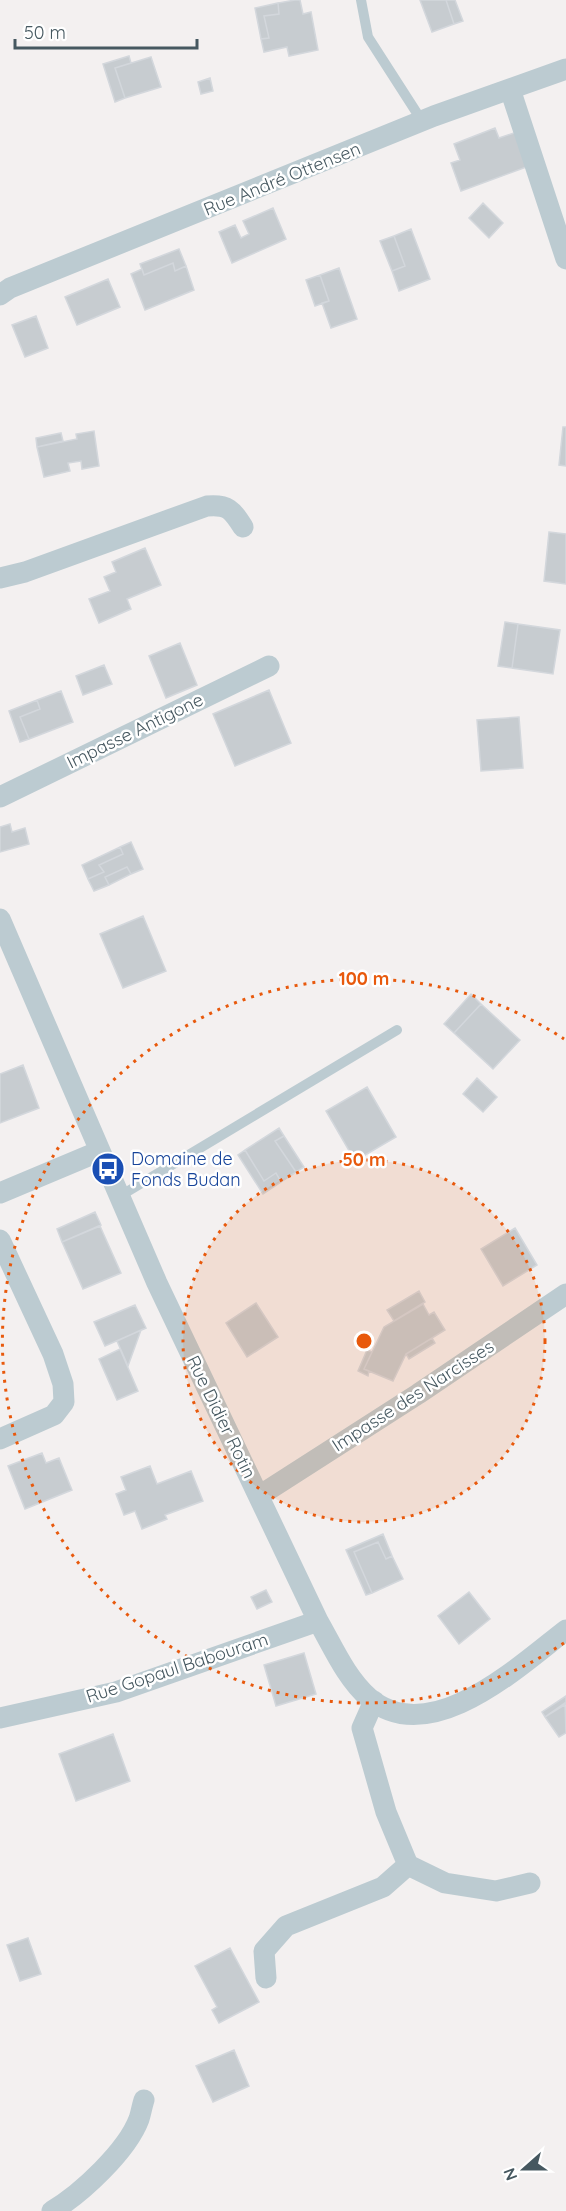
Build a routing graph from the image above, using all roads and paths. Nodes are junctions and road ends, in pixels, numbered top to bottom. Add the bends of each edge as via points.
1 (361, 0) edge
2 (566, 69) edge
3 (510, 89) junction
4 (416, 124) junction
5 (566, 259) edge
6 (0, 295) edge
7 (243, 527) dead end
8 (0, 578) edge
9 (270, 666) dead end
10 (0, 797) edge
11 (0, 919) edge
12 (397, 1030) dead end
13 (100, 1151) junction
14 (0, 1193) edge
15 (120, 1196) junction
16 (0, 1240) edge
17 (566, 1294) edge
18 (0, 1439) edge
19 (259, 1496) junction
20 (318, 1622) junction
21 (566, 1630) edge
22 (374, 1701) junction
23 (0, 1718) edge
24 (408, 1865) junction
25 (530, 1883) dead end
26 (266, 1978) dead end
27 (144, 2100) dead end
28 (52, 2211) edge

1 - 4 lane via 368,37
2 - 3 street, Rue André Ottensen
3 - 4 street, Rue André Ottensen
3 - 5 street
4 - 6 street, Rue André Ottensen
7 - 8 street via 226,507 207,506 25,573
9 - 10 street, Impasse Antigone
11 - 13 street, Rue Didier Rotin
12 - 15 lane
13 - 14 street
13 - 15 street, Rue Didier Rotin
15 - 19 street, Rue Didier Rotin via 157,1283
16 - 18 street via 53,1354 63,1384 64,1402 54,1414
17 - 19 street, Impasse des Narcisses
19 - 20 street, Rue Didier Rotin
20 - 22 street, Rue Didier Rotin via 347,1671
20 - 23 street, Rue Gopaul Babouram via 116,1692
21 - 22 street, Rue Didier Rotin via 492,1686 448,1708 412,1714 394,1712
22 - 24 street via 362,1728 386,1812
24 - 25 street via 445,1883 496,1891
24 - 26 street via 383,1887 286,1926 264,1951
27 - 28 street via 139,2120 120,2151 71,2199

